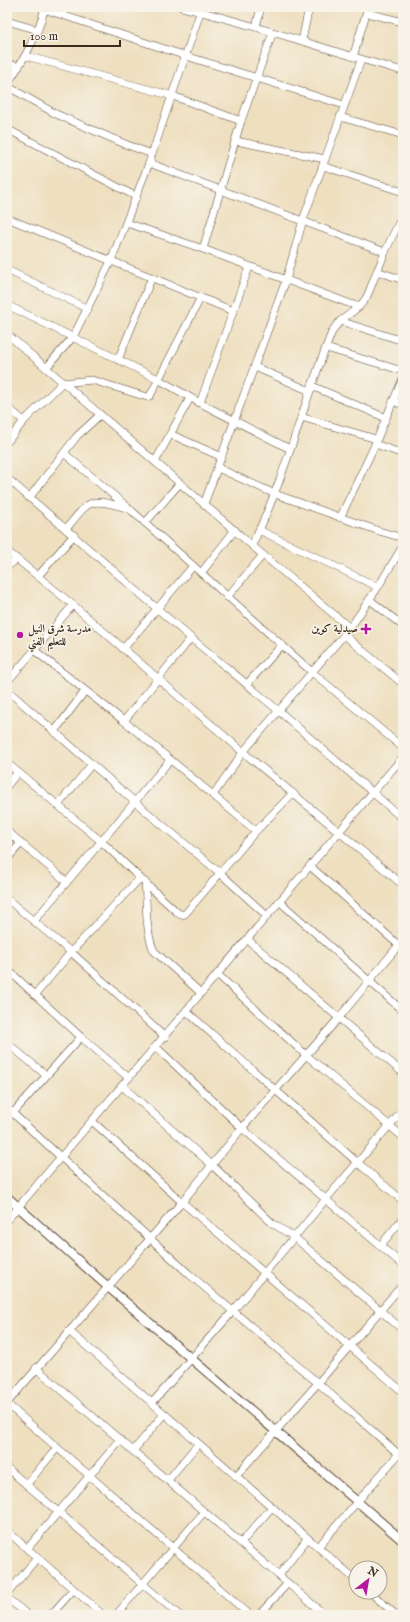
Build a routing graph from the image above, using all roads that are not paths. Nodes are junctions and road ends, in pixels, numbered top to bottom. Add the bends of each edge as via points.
1 (182, 7) edge
2 (261, 7) edge
3 (309, 7) edge
4 (45, 8) edge
5 (201, 9) edge
6 (367, 10) edge
7 (7, 21) edge
8 (403, 22) edge
9 (256, 27) junction
10 (38, 30) junction
11 (273, 32) junction
12 (302, 41) junction
13 (26, 56) junction
14 (186, 56) junction
15 (353, 57) junction
16 (361, 60) junction
17 (7, 63) edge
18 (19, 67) junction
19 (403, 71) edge
20 (258, 77) junction
21 (7, 85) edge
22 (173, 96) junction
23 (344, 105) junction
24 (340, 117) junction
25 (242, 121) junction
26 (7, 129) edge
27 (403, 135) edge
28 (236, 141) junction
29 (152, 154) junction
30 (149, 163) junction
31 (324, 163) junction
32 (221, 191) junction
33 (403, 192) edge
34 (137, 197) junction
35 (403, 215) edge
36 (7, 218) edge
37 (303, 220) junction
38 (127, 223) junction
39 (203, 249) junction
40 (385, 252) junction
41 (112, 262) junction
42 (249, 266) junction
43 (7, 270) edge
44 (377, 270) junction
45 (152, 277) junction
46 (286, 280) junction
47 (403, 280) edge
48 (200, 299) junction
49 (7, 305) edge
50 (359, 307) junction
51 (88, 309) junction
52 (233, 311) junction
53 (340, 321) junction
54 (7, 334) edge
55 (74, 337) junction
56 (403, 341) edge
57 (326, 348) junction
58 (118, 360) junction
59 (255, 367) junction
60 (46, 368) junction
61 (403, 371) edge
62 (403, 378) edge
63 (158, 379) junction
64 (62, 383) junction
65 (311, 389) junction
66 (190, 398) junction
67 (393, 401) junction
68 (200, 403) junction
69 (403, 405) edge
70 (7, 407) edge
71 (100, 415) junction
72 (301, 417) junction
73 (386, 418) junction
74 (24, 421) junction
75 (234, 421) junction
76 (170, 434) junction
77 (7, 442) edge
78 (376, 442) junction
79 (290, 449) junction
80 (64, 453) junction
81 (403, 454) edge
82 (222, 457) junction
83 (155, 462) junction
84 (218, 468) junction
85 (7, 478) edge
86 (180, 483) junction
87 (275, 494) junction
88 (29, 498) junction
89 (204, 504) junction
90 (129, 509) junction
91 (340, 518) junction
92 (145, 523) junction
93 (66, 528) junction
94 (235, 530) junction
95 (259, 530) junction
96 (74, 535) junction
97 (403, 538) edge
98 (252, 545) junction
99 (403, 546) edge
100 (7, 551) edge
101 (263, 555) junction
102 (397, 557) junction
103 (17, 559) junction
104 (403, 562) edge
105 (193, 566) junction
106 (7, 567) edge
107 (201, 573) junction
108 (38, 576) junction
109 (378, 587) junction
110 (227, 597) junction
111 (370, 600) junction
112 (73, 605) junction
113 (157, 607) junction
114 (403, 626) edge
115 (350, 628) junction
116 (344, 635) junction
117 (192, 638) junction
118 (282, 645) junction
119 (123, 649) junction
120 (34, 650) junction
121 (312, 672) junction
122 (158, 679) junction
123 (7, 682) edge
124 (247, 684) junction
125 (403, 684) edge
126 (7, 690) edge
127 (85, 691) junction
128 (279, 711) junction
129 (124, 721) junction
130 (54, 732) junction
131 (403, 748) edge
132 (243, 752) junction
133 (403, 757) edge
134 (170, 760) junction
135 (7, 764) edge
136 (92, 764) junction
137 (17, 773) junction
138 (7, 786) edge
139 (373, 792) junction
140 (292, 793) junction
141 (213, 795) junction
142 (135, 802) junction
143 (58, 804) junction
144 (403, 819) edge
145 (7, 831) edge
146 (256, 831) junction
147 (340, 832) junction
148 (102, 842) junction
149 (21, 843) junction
150 (7, 859) edge
151 (310, 866) junction
152 (220, 873) junction
153 (143, 880) junction
154 (68, 882) junction
155 (403, 886) edge
156 (7, 899) edge
157 (279, 902) junction
158 (267, 916) junction
159 (34, 921) junction
160 (247, 939) junction
161 (402, 944) edge
162 (71, 952) junction
163 (7, 969) edge
164 (217, 974) junction
165 (368, 981) junction
166 (201, 993) junction
167 (36, 994) junction
168 (186, 1011) junction
169 (403, 1011) edge
170 (338, 1019) junction
171 (81, 1037) junction
172 (165, 1037) junction
173 (7, 1043) edge
174 (156, 1047) junction
175 (306, 1055) junction
176 (403, 1073) edge
177 (46, 1075) junction
178 (129, 1078) junction
179 (122, 1086) junction
180 (274, 1090) junction
181 (403, 1110) edge
182 (10, 1111) edge
183 (92, 1121) junction
184 (390, 1126) junction
185 (242, 1128) junction
186 (403, 1137) edge
187 (61, 1158) junction
188 (358, 1163) junction
189 (212, 1165) junction
190 (7, 1197) edge
191 (326, 1199) junction
192 (403, 1201) edge
193 (182, 1202) junction
194 (18, 1206) junction
195 (403, 1218) edge
196 (7, 1220) edge
197 (294, 1236) junction
198 (150, 1238) junction
199 (380, 1246) junction
200 (403, 1265) edge
201 (264, 1273) junction
202 (403, 1284) edge
203 (107, 1286) junction
204 (380, 1310) junction
205 (233, 1311) junction
206 (69, 1330) junction
207 (403, 1330) edge
208 (349, 1347) junction
209 (192, 1358) junction
210 (36, 1368) junction
211 (318, 1383) junction
212 (403, 1392) edge
213 (7, 1403) edge
214 (152, 1403) junction
215 (164, 1414) junction
216 (275, 1431) junction
217 (120, 1440) junction
218 (198, 1444) junction
219 (57, 1448) junction
220 (133, 1451) junction
221 (402, 1454) edge
222 (7, 1468) edge
223 (236, 1476) junction
224 (89, 1477) junction
225 (168, 1480) junction
226 (27, 1484) junction
227 (357, 1501) junction
228 (272, 1507) junction
229 (59, 1511) junction
230 (204, 1512) junction
231 (7, 1532) edge
232 (308, 1539) junction
233 (403, 1541) edge
234 (241, 1544) junction
235 (318, 1547) junction
236 (173, 1548) junction
237 (27, 1549) junction
238 (37, 1558) junction
239 (348, 1573) edge
240 (279, 1576) junction
241 (288, 1583) junction
242 (142, 1584) junction
243 (73, 1590) junction
244 (7, 1594) edge
245 (7, 1598) edge
246 (379, 1600) edge
247 (28, 1615) edge
248 (51, 1615) edge
249 (103, 1615) edge
250 (116, 1615) edge
251 (179, 1615) edge
252 (250, 1615) edge
253 (259, 1615) edge
254 (325, 1615) edge
255 (396, 1615) edge

1 - 5 street
2 - 9 street
3 - 12 street
4 - 10 street
4 - 14 street
5 - 9 street
5 - 14 street
6 - 8 street
6 - 15 street
7 - 10 street
9 - 11 street
10 - 13 street
11 - 12 street
11 - 20 street
12 - 15 street
13 - 18 street
13 - 22 street
14 - 20 street
14 - 22 street
15 - 16 street
16 - 19 street
16 - 23 street
17 - 18 street
18 - 21 street
20 - 23 street
20 - 25 street
21 - 29 street via 56,114
22 - 25 street
22 - 29 street
23 - 24 street
24 - 27 street
24 - 31 street
25 - 28 street
26 - 34 street
28 - 31 street
28 - 32 street
29 - 30 street
30 - 32 street
30 - 34 street
31 - 33 street
31 - 37 street
32 - 37 street
32 - 39 street
34 - 38 street
35 - 40 street
36 - 41 street
37 - 40 street
37 - 46 street
38 - 39 street
38 - 41 street
39 - 42 street
40 - 44 street
41 - 45 street
41 - 51 street
42 - 46 street
42 - 52 street
43 - 51 street
44 - 47 street
44 - 50 street via 368,294
45 - 48 street
45 - 58 street
46 - 50 street
46 - 59 street
48 - 52 street
48 - 63 street
49 - 55 street
50 - 53 street
51 - 55 street
52 - 68 street
53 - 56 street
53 - 57 street via 333,330
54 - 60 street
55 - 58 street
55 - 60 street
57 - 61 street
57 - 65 street
58 - 63 street
59 - 65 street
59 - 75 street
60 - 64 street
62 - 67 street
63 - 64 street via 147,397 92,380
63 - 66 street
64 - 71 street
64 - 74 street
65 - 72 street
65 - 73 street
66 - 68 street
66 - 76 street
67 - 69 street
67 - 73 street
68 - 75 street
70 - 74 street
71 - 80 street
71 - 83 street
72 - 78 street
72 - 79 street
73 - 78 street
74 - 77 street
75 - 79 street
75 - 82 street
76 - 82 street
76 - 83 street
78 - 81 street
78 - 91 street
79 - 87 street
80 - 88 street
80 - 90 street
82 - 84 street
83 - 86 street
84 - 87 street
84 - 89 street
85 - 88 street
86 - 89 street
86 - 92 street
87 - 91 street
87 - 95 street
88 - 93 street
89 - 94 street
90 - 92 street
90 - 93 street via 103,501 93,502
91 - 97 street
92 - 105 street
93 - 96 street
94 - 98 street
94 - 107 street
95 - 98 street
95 - 109 street
96 - 108 street
96 - 113 street
98 - 101 street
99 - 102 street
100 - 103 street
101 - 110 street
101 - 115 street
102 - 104 street
102 - 109 street
103 - 106 street
103 - 108 street
105 - 107 street
105 - 113 street
107 - 110 street
108 - 112 street
109 - 111 street
110 - 118 street
111 - 114 street
111 - 115 street
112 - 119 street
112 - 120 street
113 - 117 street
113 - 119 street
115 - 116 street
116 - 121 street
116 - 125 street
117 - 122 street
117 - 124 street
118 - 121 street
118 - 124 street
119 - 122 street
120 - 123 street
120 - 127 street
121 - 128 street
121 - 131 street
122 - 129 street
122 - 132 street
124 - 128 street
126 - 130 street
127 - 129 street
127 - 130 street
128 - 132 street
128 - 139 street
129 - 134 street
130 - 136 street
132 - 140 street
132 - 141 street
133 - 139 street
134 - 141 street
134 - 142 street
135 - 137 street
136 - 142 street
136 - 143 street
137 - 138 street
137 - 143 street
139 - 144 street
139 - 147 street
140 - 146 street
140 - 147 street
141 - 146 street
142 - 148 street
142 - 152 street
143 - 148 street
145 - 149 street
146 - 152 street
147 - 151 street
147 - 155 street
148 - 153 street
148 - 154 street
149 - 150 street
149 - 154 street
151 - 157 street
151 - 161 street
152 - 153 street via 185,914 181,915
152 - 158 street
153 - 162 street
153 - 166 street via 148,932 154,951
154 - 159 street
156 - 159 street
157 - 158 street
157 - 165 street
158 - 160 street
159 - 162 street
160 - 164 street
160 - 170 street
161 - 165 street
162 - 167 street
162 - 172 street
163 - 167 street
164 - 166 street
164 - 175 street
165 - 169 street
165 - 170 street
166 - 168 street
167 - 171 street
168 - 172 street
168 - 180 street
170 - 175 street
170 - 176 street
171 - 177 street
171 - 178 street
172 - 174 street
173 - 177 street
174 - 178 street
174 - 185 street
175 - 180 street
175 - 184 street
177 - 182 street
178 - 179 street
179 - 183 street
179 - 189 street
180 - 185 street
180 - 188 street
181 - 184 street
182 - 187 street
183 - 187 street
183 - 193 street
184 - 186 street
184 - 188 street
185 - 189 street
185 - 191 street
187 - 194 street
187 - 198 street
188 - 191 street
188 - 192 street
189 - 193 street
189 - 197 street via 272,1222
190 - 194 street
191 - 197 street
191 - 199 street
193 - 198 street
193 - 201 street
194 - 196 street
194 - 203 street
195 - 199 street
197 - 201 street
197 - 204 street
198 - 203 street
198 - 205 street
199 - 200 street
201 - 205 street
201 - 208 street
202 - 204 street
203 - 206 street
203 - 209 street
204 - 207 street
204 - 208 street
205 - 209 street
205 - 211 street
206 - 210 street
206 - 214 street
208 - 211 street
208 - 212 street
209 - 214 street
209 - 216 street
210 - 213 street
210 - 217 street
211 - 216 street
211 - 221 street
213 - 219 street
214 - 215 street
215 - 218 street
215 - 220 street
216 - 223 street
216 - 227 street
217 - 220 street
217 - 224 street
218 - 223 street
218 - 225 street
219 - 224 street
219 - 226 street
220 - 225 street
221 - 227 street
222 - 226 street
223 - 228 street
224 - 229 street
224 - 236 street
225 - 230 street
226 - 229 street
227 - 233 street
227 - 235 street
228 - 232 street
228 - 234 street
229 - 237 street
229 - 242 street
230 - 234 street
230 - 236 street
231 - 237 street
232 - 235 street
232 - 240 street
234 - 240 street
235 - 239 street
236 - 242 street
236 - 252 street
237 - 238 street
238 - 243 street
238 - 244 street
240 - 241 street
241 - 253 street
241 - 254 street
242 - 250 street
242 - 251 street
243 - 248 street
243 - 249 street
245 - 247 street
246 - 255 street

